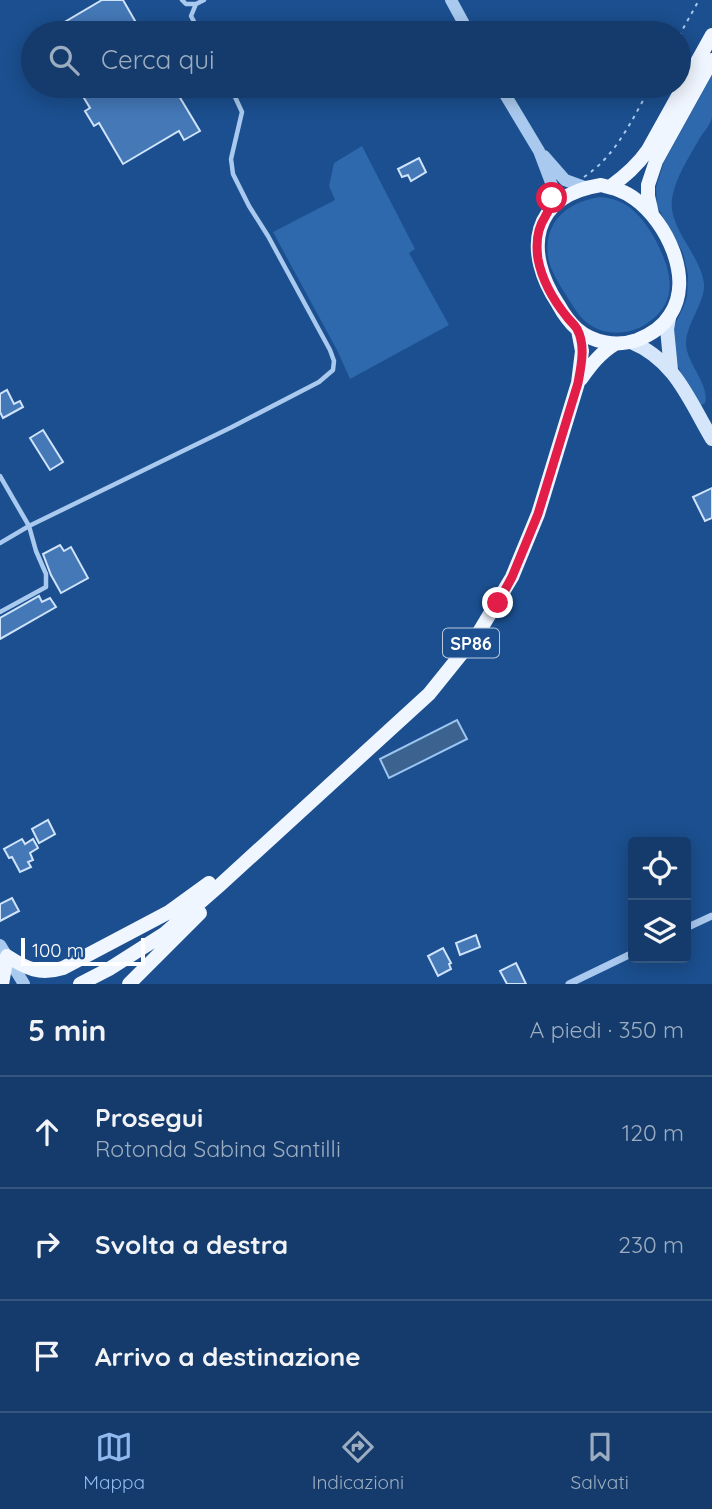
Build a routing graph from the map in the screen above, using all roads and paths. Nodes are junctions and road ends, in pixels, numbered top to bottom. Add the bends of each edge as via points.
1 (182, 0) edge
2 (204, 0) edge
3 (451, 0) edge
4 (699, 0) edge
5 (196, 4) junction
6 (194, 21) edge
7 (463, 21) edge
8 (687, 21) edge
9 (712, 34) edge
10 (712, 61) edge
11 (691, 72) edge
12 (236, 98) edge
13 (507, 98) edge
14 (644, 98) edge
15 (677, 98) edge
16 (539, 151) junction
17 (582, 183) junction
18 (610, 187) junction
19 (552, 207) junction
20 (653, 215) junction
21 (669, 318) junction
22 (578, 330) junction
23 (631, 342) junction
24 (615, 344) junction
25 (671, 370) junction
26 (578, 383) junction
27 (712, 439) edge
28 (0, 476) edge
29 (29, 527) junction
30 (0, 543) edge
31 (0, 612) edge
32 (269, 840) junction
33 (712, 916) edge
34 (691, 926) edge
35 (3, 951) edge
36 (628, 955) edge
37 (52, 971) junction
38 (2, 984) edge
39 (24, 984) edge
40 (34, 984) edge
41 (79, 984) edge
42 (129, 984) edge
43 (569, 984) edge

1 - 5 lane
2 - 5 lane
3 - 7 street
4 - 8 path
5 - 6 lane via 191,16
9 - 11 main road
10 - 20 main road via 651,173 648,196
12 - 29 lane via 242,112 230,159 233,174 330,350 333,370 319,382 232,427
13 - 16 street
14 - 17 path via 619,142
15 - 18 main road via 638,164
16 - 17 street via 565,180
16 - 19 street via 553,188
17 - 18 main road
17 - 19 main road
18 - 20 main road via 637,200
19 - 22 main road via 540,228 538,259 551,293
20 - 21 main road via 679,265 680,288
21 - 23 main road
21 - 25 main road
22 - 24 main road
22 - 26 main road, SP86 via 582,351
23 - 24 main road
23 - 25 main road
24 - 26 main road, SP86
25 - 27 main road
26 - 32 main road, SP86 via 527,544 479,632 429,694
28 - 29 lane
29 - 30 lane
29 - 31 lane via 46,574 46,587
32 - 37 main road via 169,912
32 - 41 main road, SP86 via 164,934
32 - 42 main road
33 - 34 street
35 - 37 main road via 25,967
35 - 38 main road
35 - 39 street
36 - 43 street
37 - 40 main road

